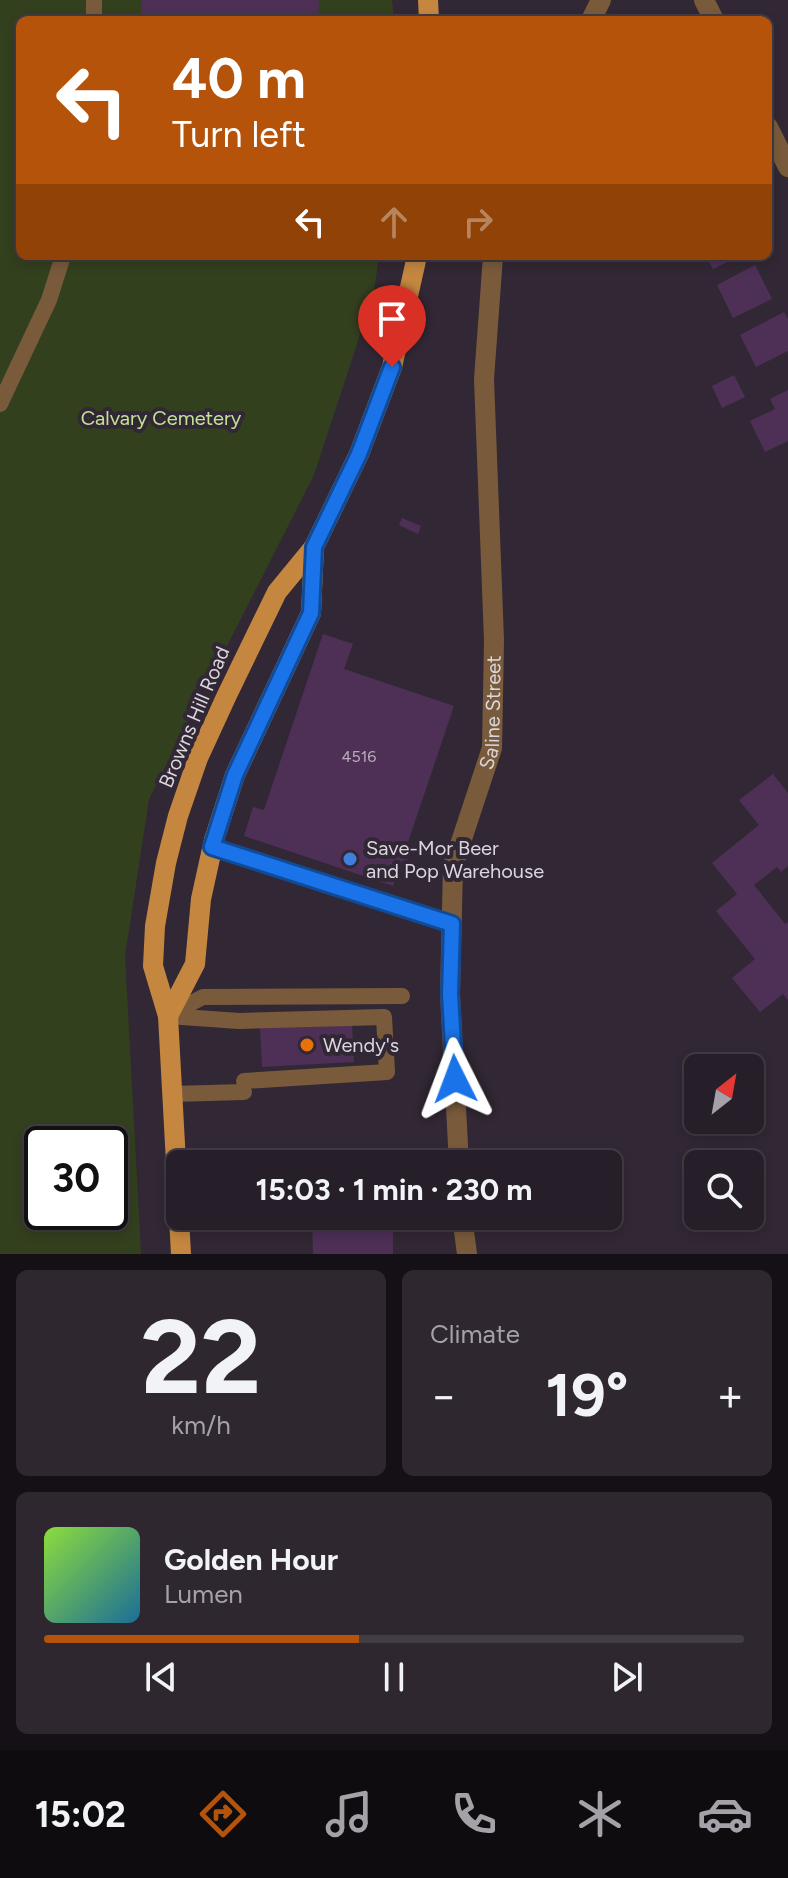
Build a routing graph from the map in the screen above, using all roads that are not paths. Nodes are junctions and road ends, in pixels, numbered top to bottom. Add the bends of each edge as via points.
1 (772, 135) edge
2 (788, 167) edge
3 (62, 260) edge
4 (416, 260) edge
5 (493, 260) edge
6 (0, 404) edge
7 (314, 547) junction
8 (212, 847) junction
9 (452, 924) junction
10 (402, 996) dead end
11 (227, 997) junction
12 (168, 1016) junction
13 (239, 1021) junction
14 (172, 1094) junction
15 (458, 1150) edge
16 (464, 1230) edge
17 (181, 1254) edge
18 (467, 1254) edge

1 - 2 street
3 - 6 lane via 49,300
4 - 7 main road, Browns Hill Road via 392,367 359,454
5 - 9 street, Saline Street via 484,379 494,640 492,748 453,866
7 - 8 main road, Browns Hill Road via 311,613 235,775
7 - 12 main road, Browns Hill Road via 277,592 198,758 178,816 155,926 153,966
8 - 9 lane
8 - 12 main road, Browns Hill Road via 195,964
9 - 15 street, Saline Street
10 - 11 lane
11 - 12 lane via 203,997
11 - 13 lane
12 - 13 lane
12 - 14 main road, Browns Hill Road
13 - 14 lane via 384,1017 387,1072
14 - 17 main road, Browns Hill Road
16 - 18 street

